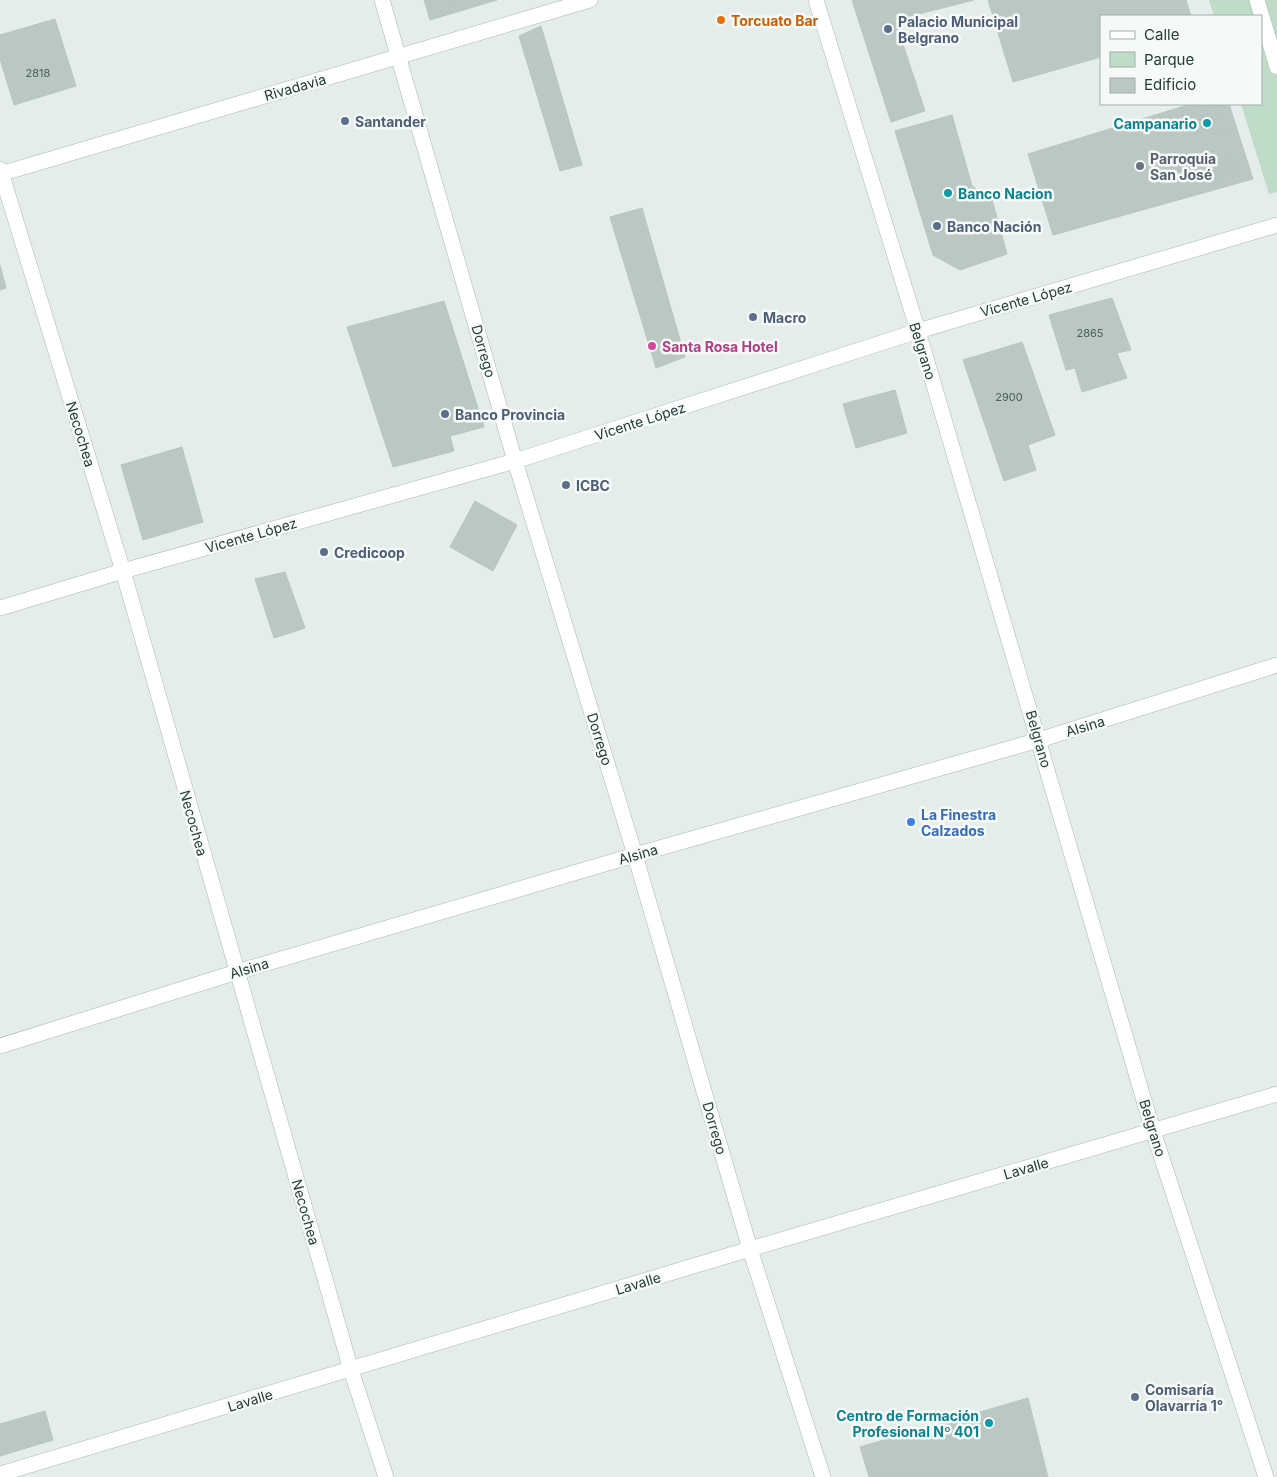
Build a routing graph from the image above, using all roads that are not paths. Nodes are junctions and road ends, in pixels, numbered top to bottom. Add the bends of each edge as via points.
1 (382, 0) edge
2 (590, 0) edge
3 (816, 0) edge
4 (1257, 0) edge
5 (1261, 15) edge
6 (1262, 17) edge
7 (399, 56) junction
8 (1277, 67) edge
9 (0, 172) edge
10 (1277, 225) edge
11 (918, 331) junction
12 (515, 461) junction
13 (123, 571) junction
14 (0, 608) edge
15 (1277, 666) edge
16 (1040, 740) junction
17 (635, 855) junction
18 (236, 972) junction
19 (0, 1046) edge
20 (1277, 1094) edge
21 (1153, 1131) junction
22 (750, 1249) junction
23 (351, 1370) junction
24 (0, 1474) edge
25 (386, 1477) edge
26 (823, 1477) edge
27 (1266, 1477) edge

1 - 7 street, Dorrego
2 - 7 street, Rivadavia
3 - 11 street, Belgrano
4 - 5 street
6 - 8 street
7 - 9 street, Rivadavia
7 - 12 street, Dorrego
9 - 13 street, Necochea
10 - 11 street, Vicente López
11 - 12 street, Vicente López
11 - 16 street, Belgrano
12 - 13 street, Vicente López
12 - 17 street, Dorrego
13 - 14 street, Vicente López
13 - 18 street, Necochea
15 - 16 street, Alsina
16 - 17 street, Alsina
16 - 21 street, Belgrano
17 - 18 street, Alsina
17 - 22 street, Dorrego
18 - 19 street, Alsina
18 - 23 street, Necochea
20 - 21 street, Lavalle
21 - 22 street, Lavalle
21 - 27 street, Belgrano
22 - 23 street, Lavalle
22 - 26 street, Dorrego
23 - 24 street, Lavalle
23 - 25 street, Necochea

